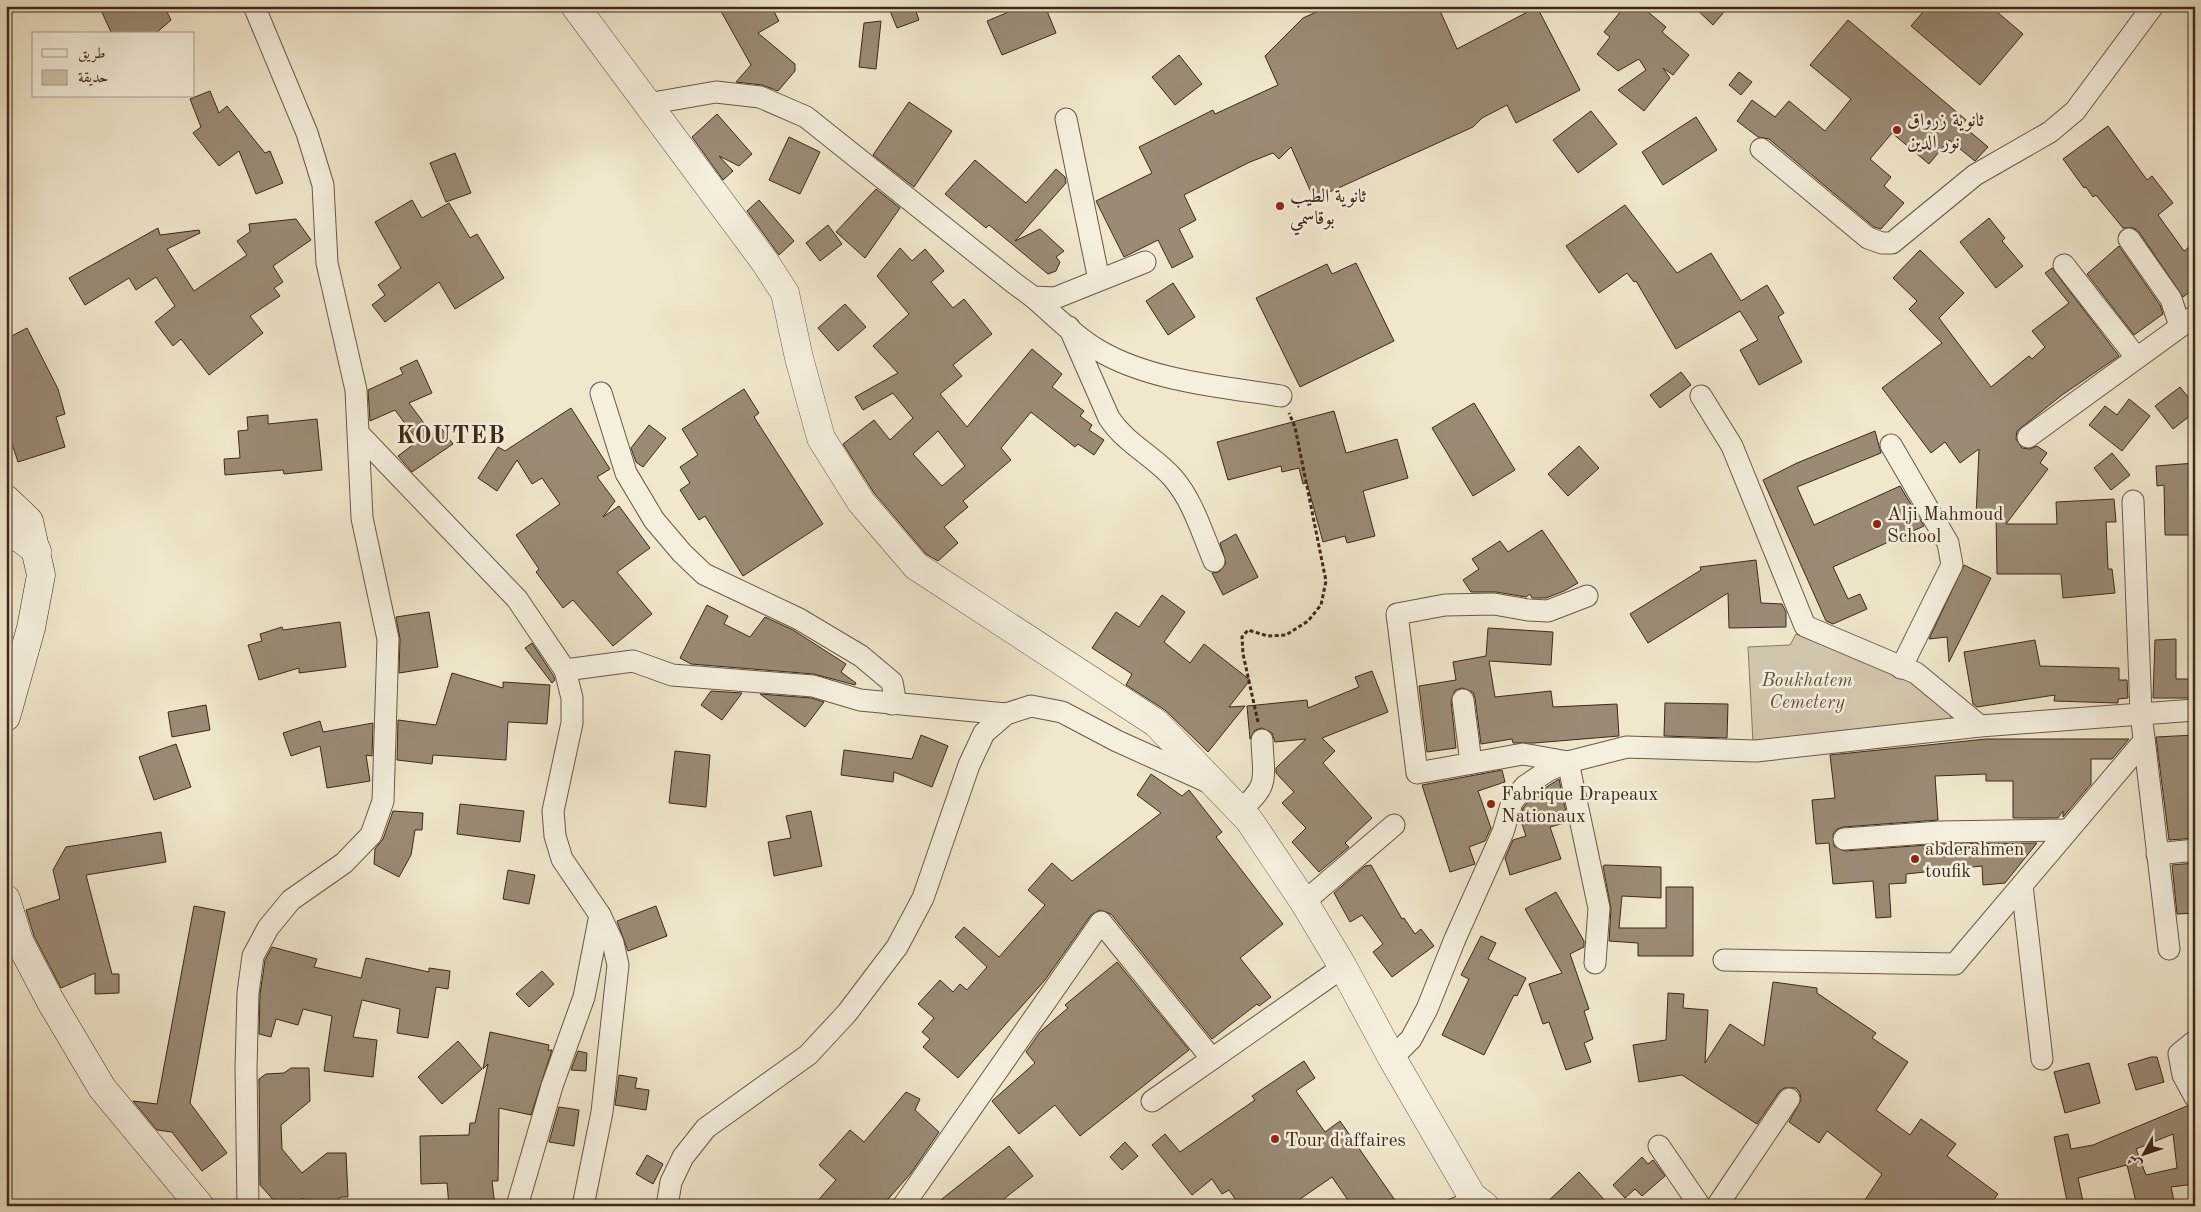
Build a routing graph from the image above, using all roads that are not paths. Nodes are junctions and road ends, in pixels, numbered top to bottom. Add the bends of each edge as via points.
1 (254, 6) edge
2 (575, 6) edge
3 (2153, 6) edge
4 (647, 104) junction
5 (1066, 119) dead end
6 (1761, 149) dead end
7 (2129, 239) dead end
8 (1146, 262) dead end
9 (2064, 265) dead end
10 (1099, 280) junction
11 (1034, 297) junction
12 (2188, 321) edge
13 (1068, 327) junction
14 (2136, 357) junction
15 (601, 393) dead end
16 (1281, 396) road end
17 (1701, 396) dead end
18 (359, 434) junction
19 (2028, 437) dead end
20 (1891, 445) dead end
21 (2133, 501) dead end
22 (14, 524) edge
23 (1214, 560) dead end
24 (1587, 596) dead end
25 (1901, 668) junction
26 (565, 670) junction
27 (1463, 700) dead end
28 (892, 704) junction
29 (2195, 710) edge
30 (2141, 713) junction
31 (1006, 714) junction
32 (6, 717) edge
33 (1980, 726) junction
34 (1262, 740) road end
35 (2144, 740) junction
36 (1568, 762) junction
37 (1471, 764) junction
38 (1216, 785) junction
39 (1240, 810) junction
40 (1394, 825) dead end
41 (2068, 830) junction
42 (1844, 839) dead end
43 (2195, 850) edge
44 (2157, 854) junction
45 (2022, 885) junction
46 (6, 899) edge
47 (1304, 902) junction
48 (600, 915) junction
49 (2169, 949) dead end
50 (1724, 960) dead end
51 (1595, 962) dead end
52 (1343, 967) junction
53 (2195, 1041) edge
54 (1392, 1058) junction
55 (1212, 1059) junction
56 (2042, 1059) dead end
57 (2195, 1097) edge
58 (1789, 1098) dead end
59 (1152, 1101) dead end
60 (1659, 1146) dead end
61 (1470, 1203) edge
62 (200, 1206) edge
63 (248, 1206) edge
64 (516, 1206) edge
65 (583, 1206) edge
66 (667, 1206) edge
67 (903, 1206) edge
68 (1700, 1206) edge
69 (1717, 1206) edge

1 - 18 street via 307,133 323,185 327,263 356,390
2 - 4 street
3 - 6 street via 2075,111 2050,132 1975,175 1892,243 1868,238
4 - 11 street via 716,92 760,97 806,117
4 - 38 street via 785,293 821,438 861,502 916,566 1156,723
5 - 10 street
7 - 12 street
8 - 10 street
9 - 14 street
10 - 11 street via 1055,298
11 - 13 street
12 - 14 street
13 - 16 street via 1098,350 1134,366 1184,380
13 - 23 street via 1109,418 1118,432 1172,476 1184,491
14 - 19 street
15 - 28 street via 626,473 654,520 682,554 704,574 799,619 861,656 892,682
17 - 25 street via 1732,446 1805,626
18 - 26 street via 517,599
18 - 63 street via 362,518 388,639 383,800 371,835 344,863 292,900 268,928 253,956 248,993 246,1068
20 - 25 street via 1948,543 1952,565
21 - 30 street
22 - 32 street via 41,575 31,628
24 - 37 street via 1548,611 1494,604 1445,606 1397,614 1417,773
25 - 33 street via 1916,673
26 - 28 street via 633,661 672,674 813,686 860,700
26 - 48 street via 572,698 572,722 553,811 554,836 562,859
27 - 37 street
28 - 31 street
29 - 30 street
30 - 33 street
30 - 35 street
31 - 38 street via 1032,706 1062,712 1124,745
31 - 66 street via 984,733 969,765 923,898 897,947 847,1013 808,1055 706,1128 683,1157 671,1182
33 - 36 street via 1756,751 1627,747
34 - 39 street via 1264,785 1256,797
35 - 41 street
35 - 44 street
36 - 37 street via 1523,754
36 - 51 street via 1599,908
36 - 54 street via 1525,786 1512,802 1503,832 1426,1009 1411,1039
38 - 39 street
39 - 47 street
40 - 47 street
41 - 42 street via 1940,832
41 - 45 street
43 - 44 street
44 - 49 street
45 - 50 street via 1955,964
45 - 56 street
46 - 62 street via 19,941 102,1088
47 - 52 street
48 - 64 street via 584,997 552,1086
48 - 65 street via 618,966 602,1112
52 - 54 street
52 - 55 street
53 - 57 street via 2179,1054 2183,1075
54 - 61 street
55 - 59 street
55 - 67 street via 1101,922
58 - 69 street
60 - 68 street

